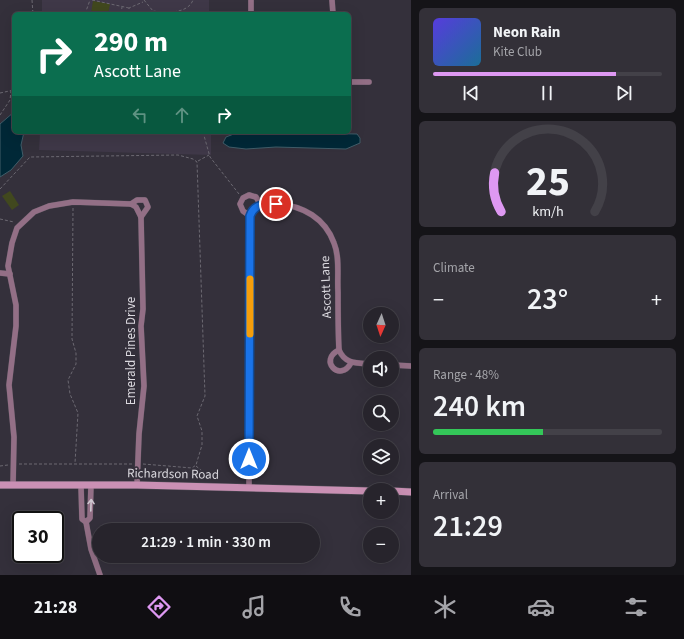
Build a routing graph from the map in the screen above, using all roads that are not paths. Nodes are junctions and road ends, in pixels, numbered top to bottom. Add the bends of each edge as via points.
1 (251, 0) edge
2 (332, 0) edge
3 (251, 12) edge
4 (332, 12) edge
5 (351, 82) edge
6 (370, 82) dead end
7 (261, 205) junction
8 (134, 206) junction
9 (250, 216) junction
10 (141, 217) junction
11 (0, 273) edge
12 (10, 274) junction
13 (338, 350) junction
14 (351, 363) junction
15 (363, 364) edge
16 (399, 365) edge
17 (411, 366) edge
18 (0, 485) edge
19 (13, 485) junction
20 (138, 485) junction
21 (81, 486) junction
22 (91, 486) junction
23 (249, 488) junction
24 (363, 491) edge
25 (399, 491) edge
26 (411, 492) edge
27 (86, 522) junction
28 (100, 575) edge

1 - 3 street
2 - 4 street
5 - 6 street
7 - 9 street via 254,208
7 - 9 street, Ascott Lane via 256,197 249,195 243,198 240,204 243,211
7 - 13 street, Ascott Lane via 294,206 311,214 325,226 334,243 337,258
8 - 10 street, Emerald Pines Drive
8 - 10 street, Emerald Pines Drive via 137,200 145,200 147,203 148,207
8 - 12 street via 73,202 49,206 34,212 17,228 10,248
9 - 23 street
10 - 20 street, Emerald Pines Drive via 144,386
11 - 12 street
12 - 19 street via 14,289 16,326 9,385 14,437
13 - 14 street via 341,356
13 - 14 street, Ascott Lane via 330,357 333,368 344,371
14 - 15 street, Ascott Lane
16 - 17 street
18 - 19 street, Richardson Road
19 - 21 street, Richardson Road
20 - 22 street, Richardson Road
20 - 23 street, Richardson Road
21 - 22 street, Richardson Road
21 - 27 street via 81,512 82,519
27 -> 22 street via 90,518
23 - 24 street, Richardson Road
25 - 26 street
27 - 28 street via 91,549

